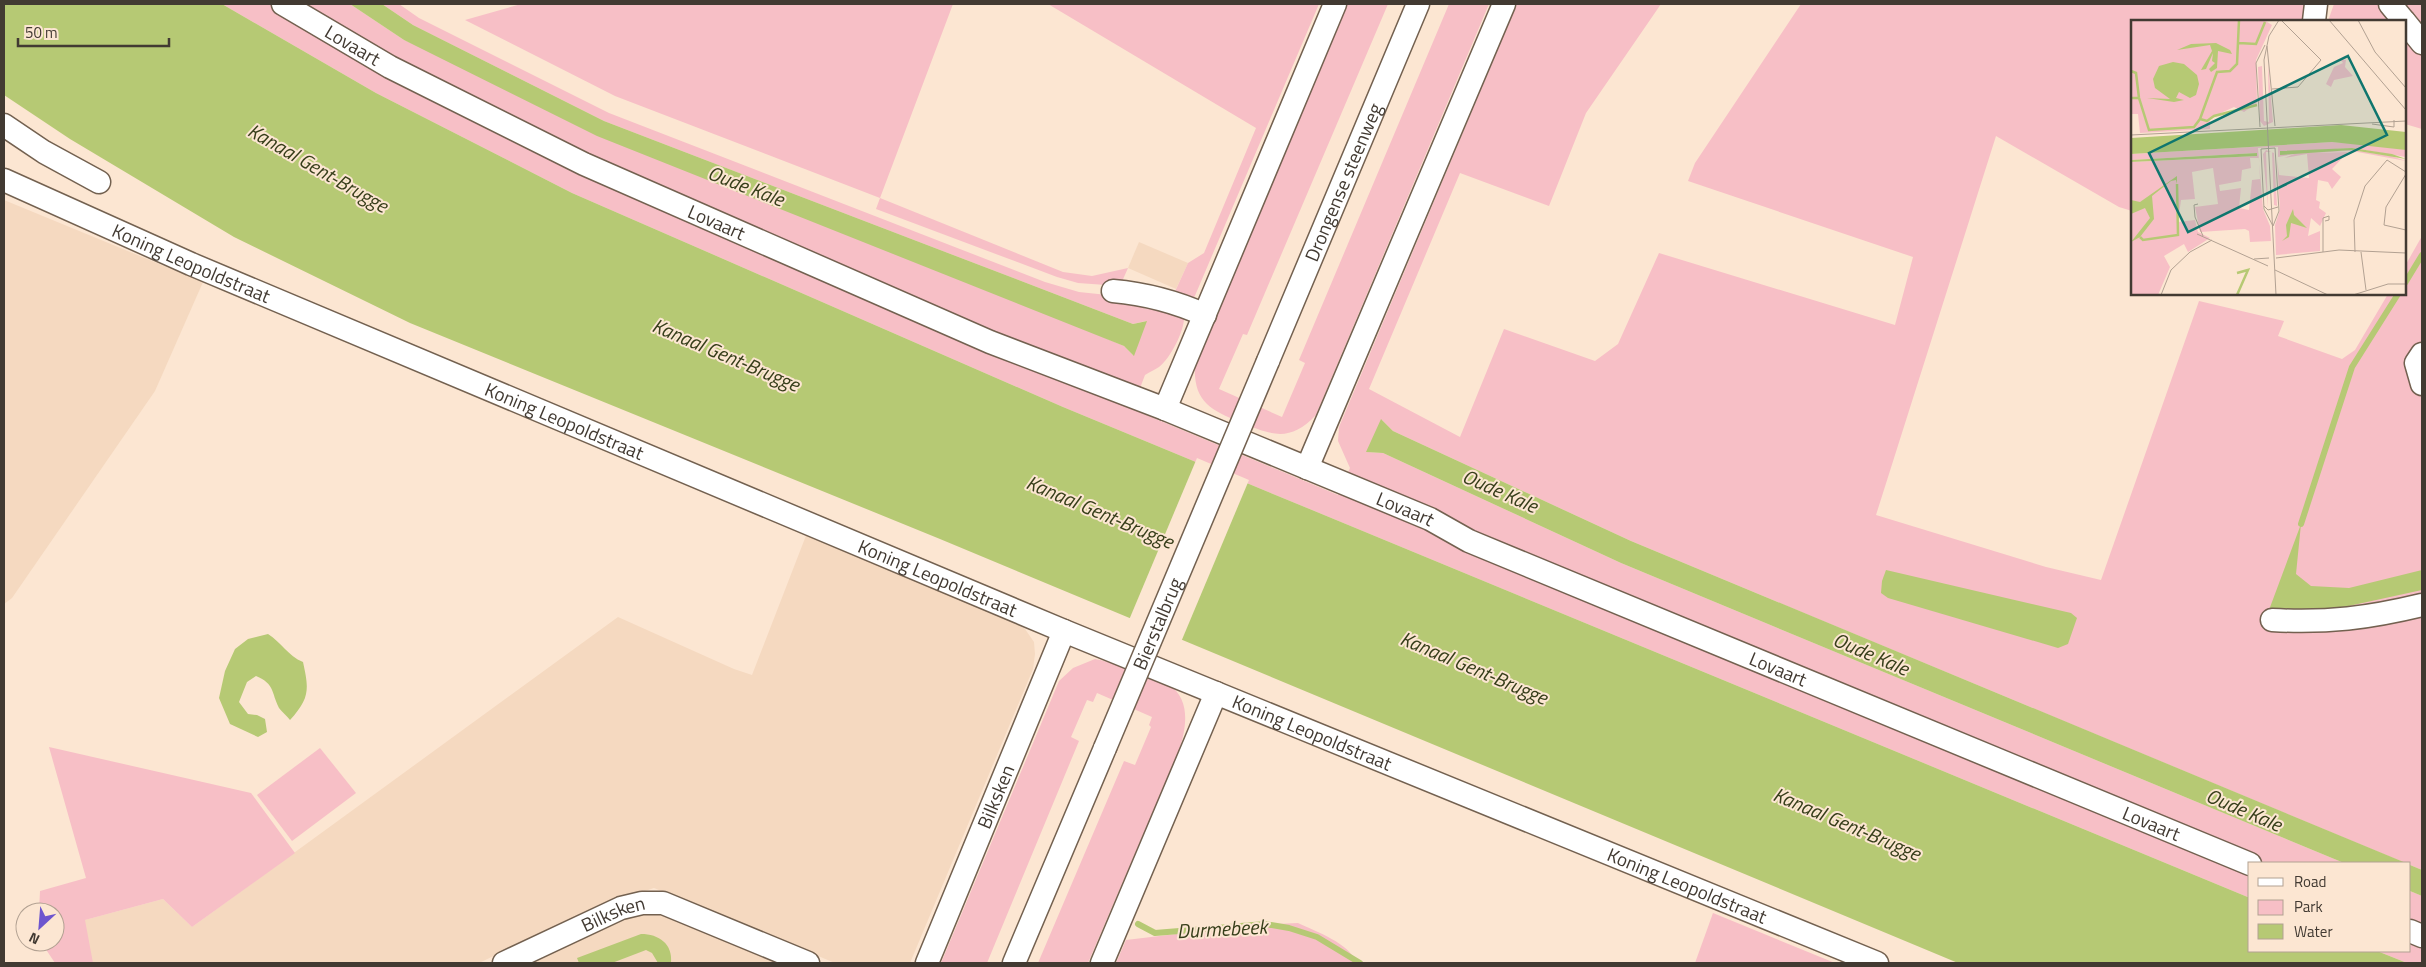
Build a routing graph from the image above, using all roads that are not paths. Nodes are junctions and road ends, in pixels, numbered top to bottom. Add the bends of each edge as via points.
1 (283, 4) edge
2 (1335, 4) edge
3 (1418, 4) edge
4 (1504, 4) edge
5 (2316, 4) edge
6 (2390, 4) edge
7 (2314, 20) edge
8 (2403, 20) edge
9 (2406, 23) edge
10 (2422, 44) edge
11 (4, 125) edge
12 (4, 180) edge
13 (99, 182) dead end
14 (1113, 291) dead end
15 (1205, 315) junction
16 (2422, 354) edge
17 (1268, 362) joint
18 (2422, 384) edge
19 (1165, 409) junction
20 (1307, 468) junction
21 (2422, 605) edge
22 (2272, 620) dead end
23 (1064, 631) junction
24 (1216, 693) junction
25 (2248, 863) edge
26 (504, 963) edge
27 (808, 963) edge
28 (927, 963) edge
29 (1014, 963) edge
30 (1102, 963) edge
31 (1877, 963) edge

1 - 19 street, Lovaart via 390,67 584,164 990,342
2 - 15 street
3 - 17 street, Drongense steenweg
4 - 20 street
5 - 7 street
6 - 8 street
9 - 10 street
11 - 13 street via 44,152
12 - 23 street, Koning Leopoldstraat via 191,264
14 - 15 street via 1143,293 1172,300
15 - 19 street
16 - 18 street via 2416,363
17 - 29 street, Bierstalbrug, bridge
19 - 20 street, Lovaart
20 - 25 street, Lovaart via 1430,519 1468,541
21 - 22 street via 2329,622
23 - 24 street, Koning Leopoldstraat
23 - 28 street, Bilksken
24 - 30 street
24 - 31 street, Koning Leopoldstraat
26 - 27 street, Bilksken via 621,908 642,903 663,903

